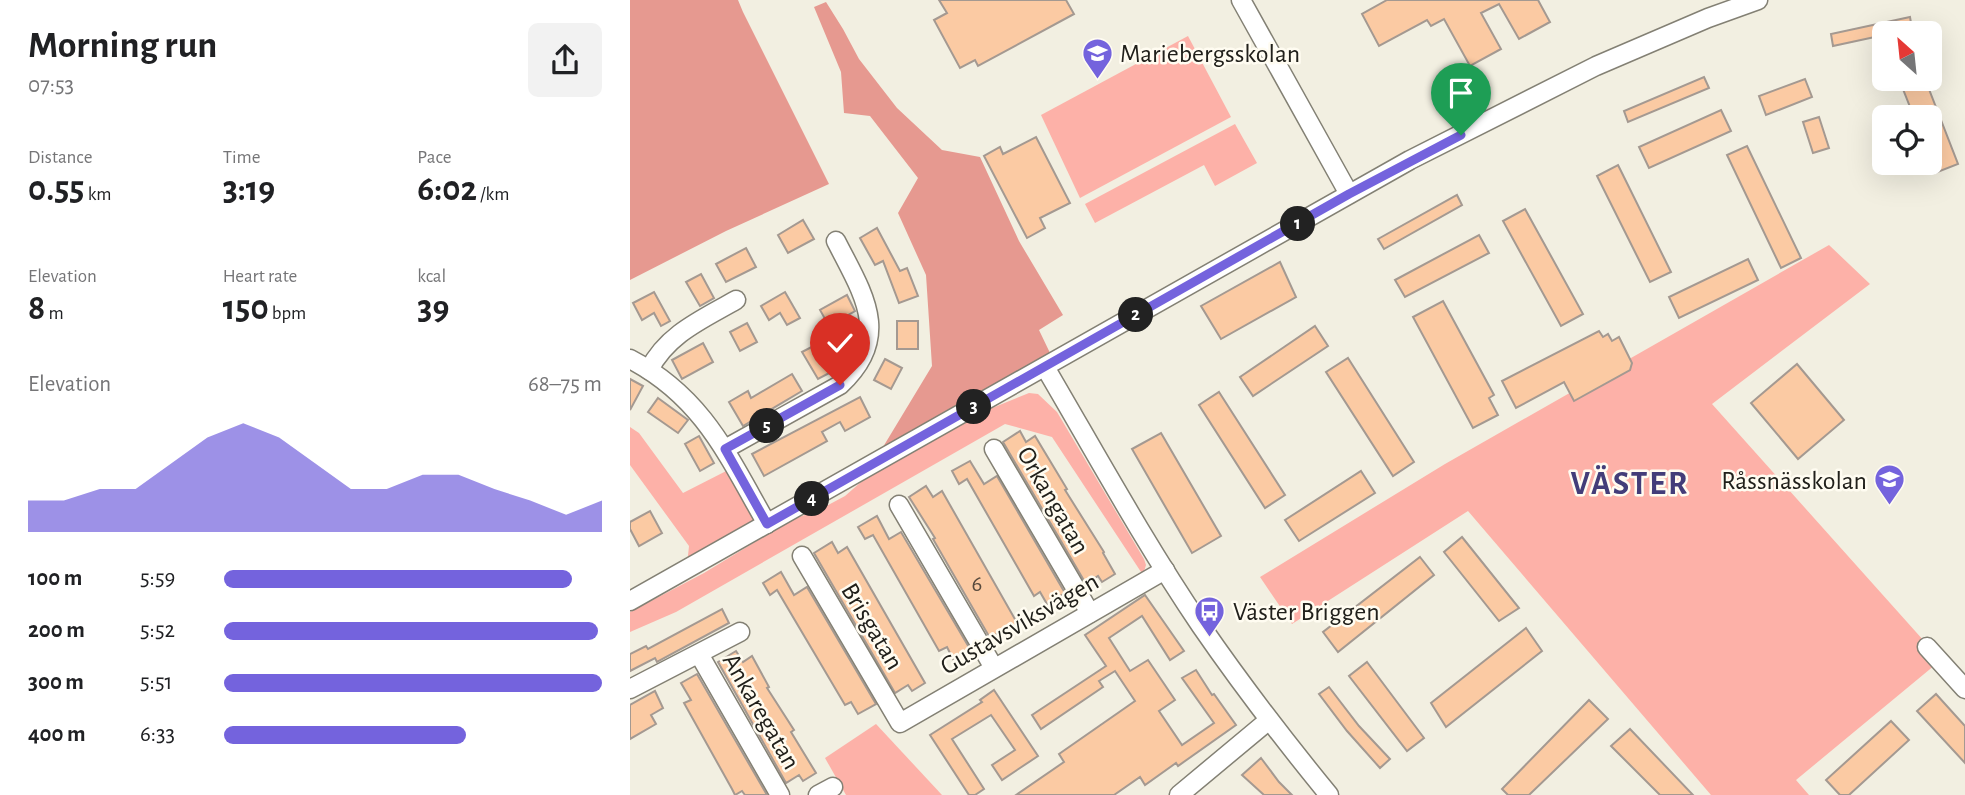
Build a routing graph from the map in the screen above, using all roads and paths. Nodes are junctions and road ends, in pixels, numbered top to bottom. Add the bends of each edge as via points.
1 (1241, 0) edge
2 (1758, 0) edge
3 (1349, 194) junction
4 (836, 241) dead end
5 (736, 300) dead end
6 (630, 359) edge
7 (1045, 367) junction
8 (649, 370) junction
9 (725, 449) junction
10 (994, 449) dead end
11 (900, 505) dead end
12 (767, 524) junction
13 (802, 556) dead end
14 (1165, 570) junction
15 (630, 601) edge
16 (1090, 613) junction
17 (740, 632) dead end
18 (1927, 647) dead end
19 (699, 654) junction
20 (994, 668) junction
21 (630, 689) edge
22 (1965, 689) edge
23 (1269, 719) junction
24 (900, 723) joint
25 (780, 795) edge
26 (1179, 795) edge
27 (1329, 795) edge

1 - 3 street
2 - 3 street via 1573,76
3 - 7 street
4 - 9 street via 868,307 870,331 862,360 840,385
5 - 8 street via 673,338
6 - 8 street
7 - 12 street
7 - 14 street
8 - 9 street via 692,405
9 - 12 street
10 - 16 street, Orkangatan
11 - 20 street
12 - 15 street
13 - 24 street, Brisgatan
14 - 16 street, Gustavsviksvägen
14 - 23 street
16 - 20 street, Gustavsviksvägen
17 - 19 street, Ankaregatan
18 - 22 street
19 - 21 street, Ankaregatan
19 - 25 street, Ankaregatan
20 - 24 street, Gustavsviksvägen
23 - 26 street
23 - 27 street

